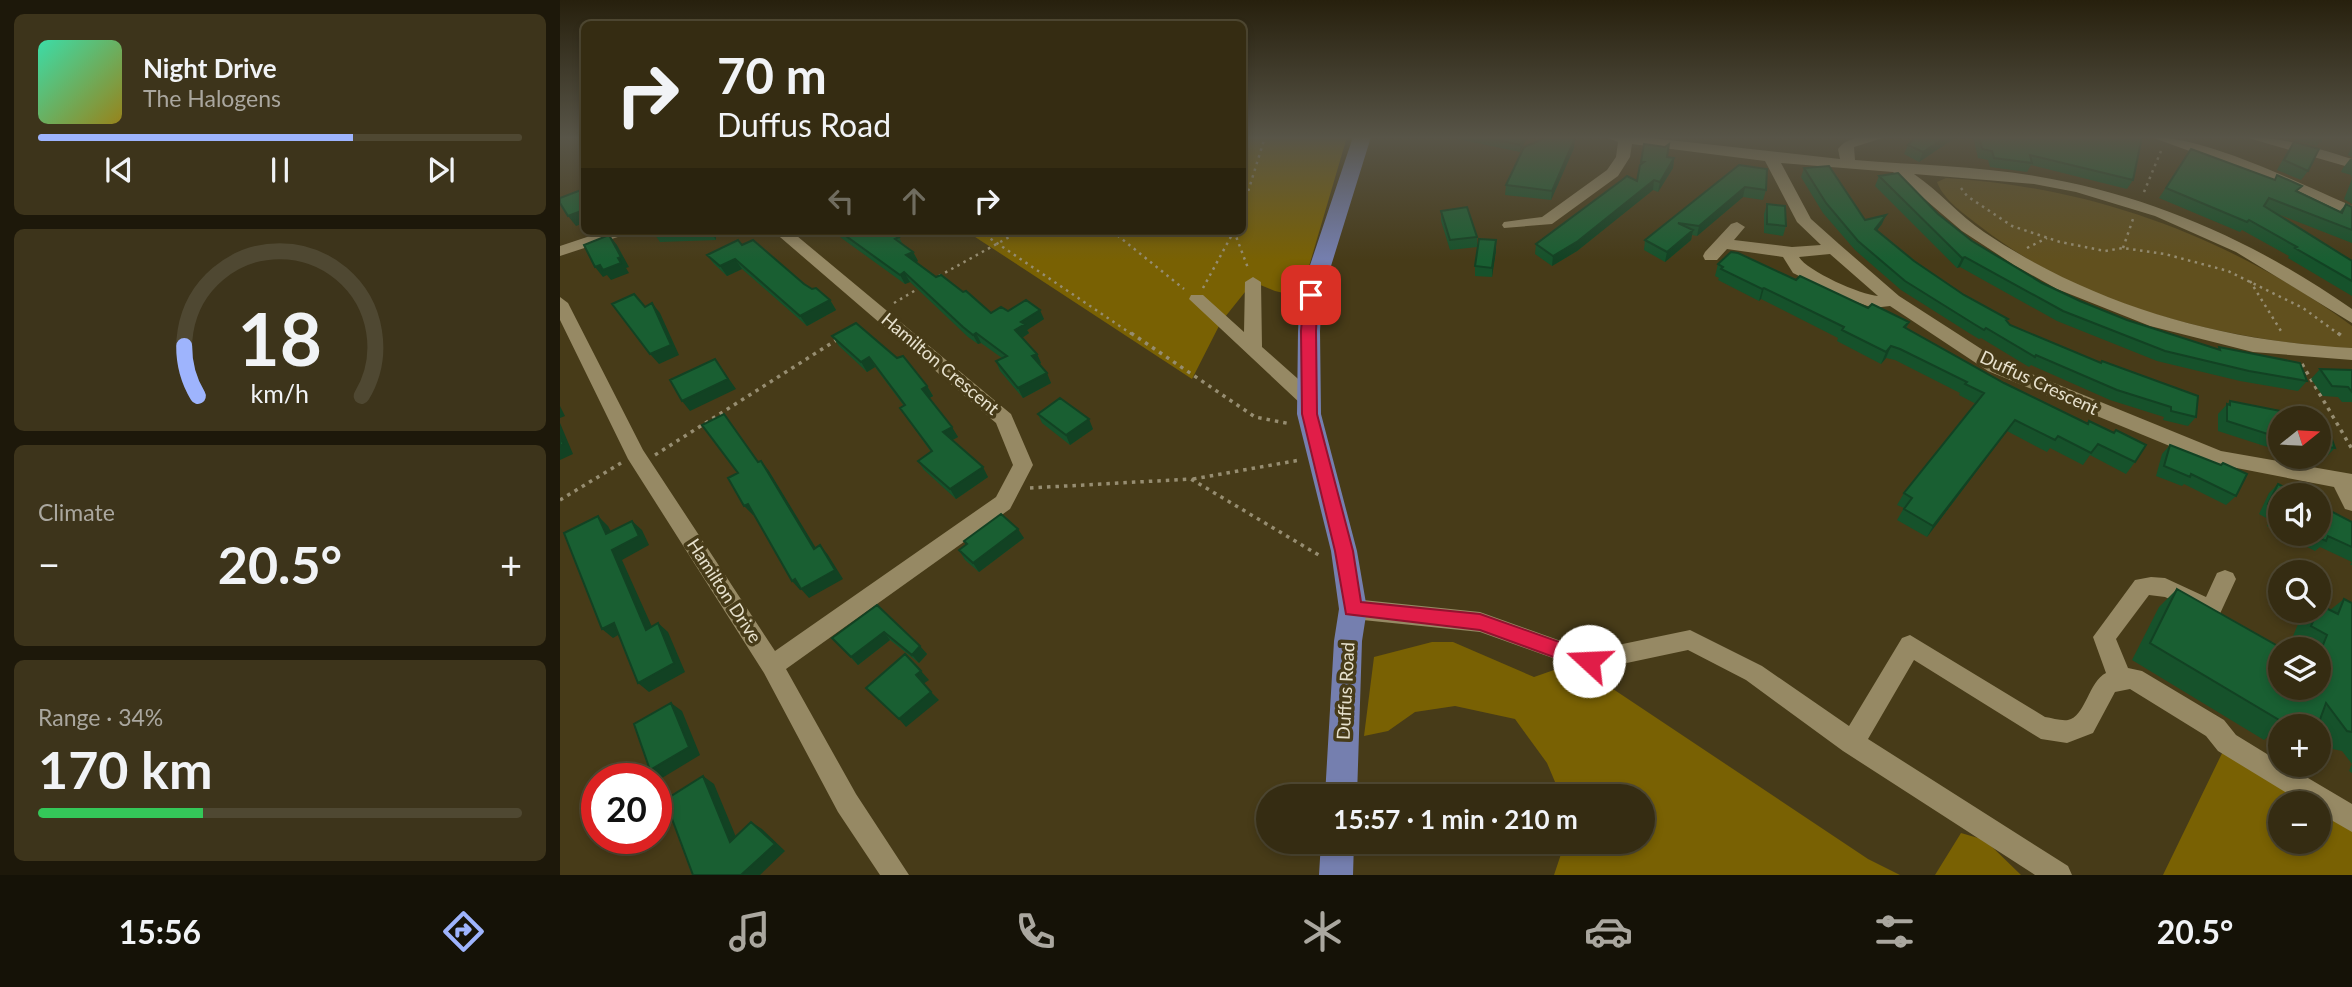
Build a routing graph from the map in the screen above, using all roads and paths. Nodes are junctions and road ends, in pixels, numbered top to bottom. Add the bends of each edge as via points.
1 (1252, 178) edge
2 (1349, 178) edge
3 (1606, 178) edge
4 (1782, 178) edge
5 (1908, 178) edge
6 (1936, 178) edge
7 (1951, 178) edge
8 (2011, 178) edge
9 (2272, 178) edge
10 (1927, 190) junction
11 (1246, 198) edge
12 (2352, 212) edge
13 (1510, 225) dead end
14 (1737, 227) dead end
15 (609, 235) edge
16 (786, 235) edge
17 (985, 235) edge
18 (1011, 235) edge
19 (1117, 235) edge
20 (1232, 235) edge
21 (1235, 235) edge
22 (996, 242) junction
23 (1723, 243) junction
24 (1832, 248) junction
25 (560, 251) edge
26 (1790, 253) junction
27 (1711, 256) dead end
28 (935, 279) edge
29 (1253, 282) joint
30 (924, 286) edge
31 (1197, 299) junction
32 (1893, 300) junction
33 (560, 303) edge
34 (879, 313) junction
35 (2352, 317) edge
36 (845, 334) edge
37 (1253, 348) junction
38 (2351, 348) edge
39 (1308, 399) junction
40 (1313, 429) junction
41 (1321, 457) junction
42 (638, 459) junction
43 (1191, 479) junction
44 (2346, 482) edge
45 (1010, 489) junction
46 (560, 500) edge
47 (2352, 503) edge
48 (1347, 572) junction
49 (2225, 579) dead end
50 (1353, 609) junction
51 (2210, 611) junction
52 (2233, 625) edge
53 (772, 666) junction
54 (2120, 678) junction
55 (1852, 743) junction
56 (1342, 784) edge
57 (2352, 819) edge
58 (1337, 854) edge
59 (896, 875) edge
60 (1336, 875) edge
61 (2059, 875) edge

1 - 11 path
2 - 39 main road, Duffus Road via 1311,295
3 - 13 street via 1546,221
4 - 24 street, Duffus Crescent via 1805,222
5 - 10 street
6 - 10 street
7 - 38 path via 1967,197 2012,226 2060,242 2105,251 2123,248 2165,254 2228,271 2303,308
8 - 35 street via 2149,209 2244,249
9 - 12 street
10 - 38 street via 1975,233 2031,270 2115,307 2248,345
14 - 23 street
15 - 25 street
16 - 34 street, Hamilton Crescent
17 - 22 path
18 - 22 path
19 - 31 path
20 - 31 path
21 - 29 path
22 - 28 path
22 - 40 path via 1255,416
23 - 26 street
23 - 27 street
24 - 26 street
24 - 32 street, Duffus Crescent
26 - 32 street via 1799,269 1865,300
29 - 37 street
30 - 34 path
31 - 37 street
32 - 44 street, Duffus Crescent via 1994,366 2089,407 2218,458
33 - 42 street, Hamilton Drive
34 - 45 street, Hamilton Crescent via 1004,419 1023,465
36 - 42 path
37 - 39 street
39 - 40 main road, Duffus Road
40 - 41 main road, Duffus Road
41 - 43 path
41 - 48 main road, Duffus Road
42 - 46 path
42 - 53 street, Hamilton Drive
43 - 45 path
43 - 48 path
44 - 47 street, Duffus Crescent
45 - 53 street, Hamilton Crescent via 1003,503
48 - 50 main road, Duffus Road
49 - 51 street
50 - 55 street via 1480,622 1589,661 1690,639 1754,673
50 - 56 main road, Duffus Road
51 - 52 street
51 - 54 street via 2173,590 2156,584 2143,587 2104,637
53 - 59 street, Hamilton Drive via 847,803
54 - 55 street via 2107,684 2084,725 2067,732 2041,727 1910,645
54 - 57 street via 2152,688 2215,728 2227,743
55 - 61 street
58 - 60 main road

